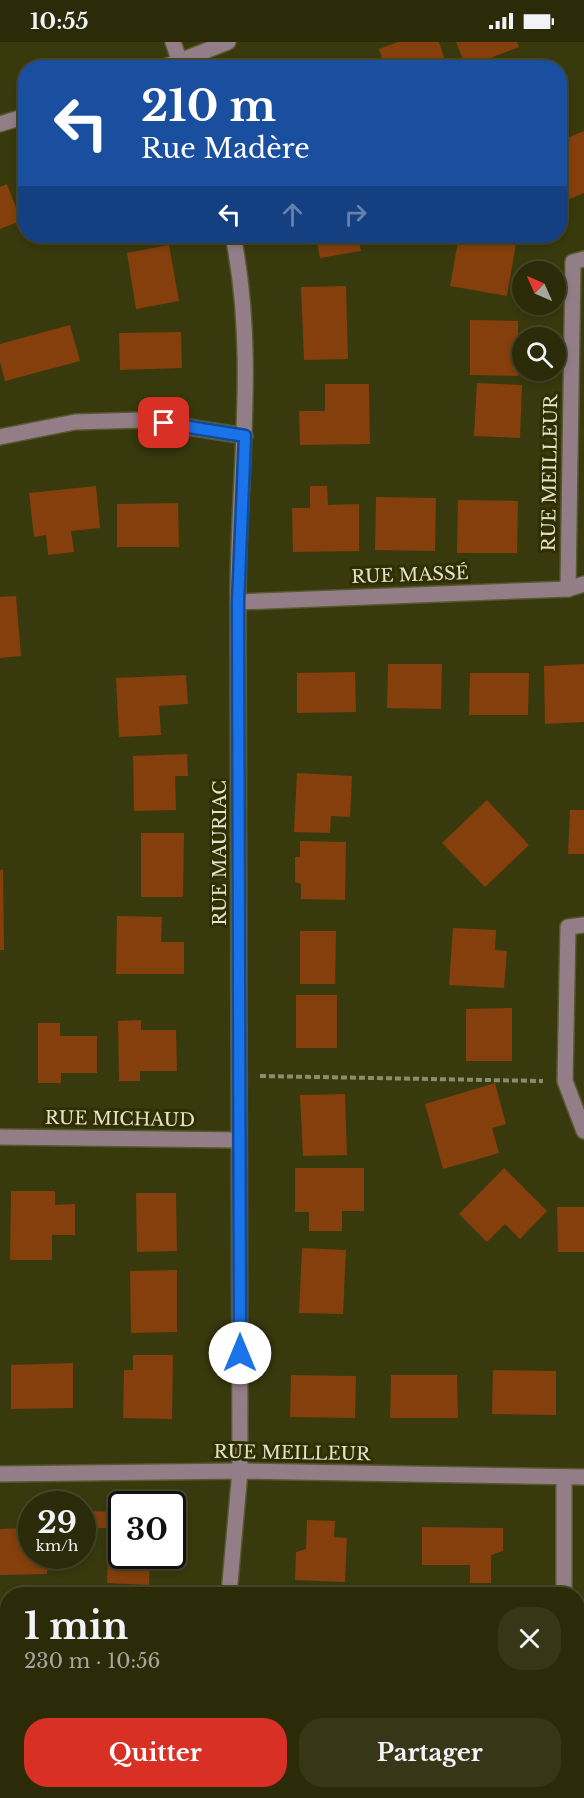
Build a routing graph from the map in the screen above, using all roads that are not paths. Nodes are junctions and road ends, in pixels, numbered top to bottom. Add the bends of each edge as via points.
1 (173, 42) edge
2 (228, 42) edge
3 (180, 60) edge
4 (190, 60) edge
5 (18, 118) edge
6 (0, 124) edge
7 (234, 243) edge
8 (584, 259) edge
9 (245, 436) junction
10 (0, 437) edge
11 (584, 584) edge
12 (568, 589) junction
13 (238, 602) junction
14 (584, 925) edge
15 (584, 1131) edge
16 (0, 1137) edge
17 (239, 1140) junction
18 (240, 1472) junction
19 (0, 1474) edge
20 (584, 1477) edge
21 (564, 1478) junction
22 (231, 1587) edge
23 (564, 1587) edge

1 - 3 street
2 - 4 street
5 - 6 street
7 - 9 street, RUE MAURIAC via 242,280
8 - 12 street, RUE MEILLEUR via 573,262
9 - 10 street via 143,420 75,422
9 - 13 street, RUE MAURIAC
11 - 12 street, RUE MASSÉ
12 - 13 street, RUE MASSÉ
13 - 17 street, RUE MAURIAC
14 - 15 street via 568,927 565,1082
16 - 17 street, RUE MICHAUD
17 - 18 street, RUE MAURIAC
18 - 19 street, RUE MEILLEUR
18 - 21 street, RUE MEILLEUR
18 - 22 street, RUE MAURIAC
20 - 21 street, RUE MEILLEUR
21 - 23 street

